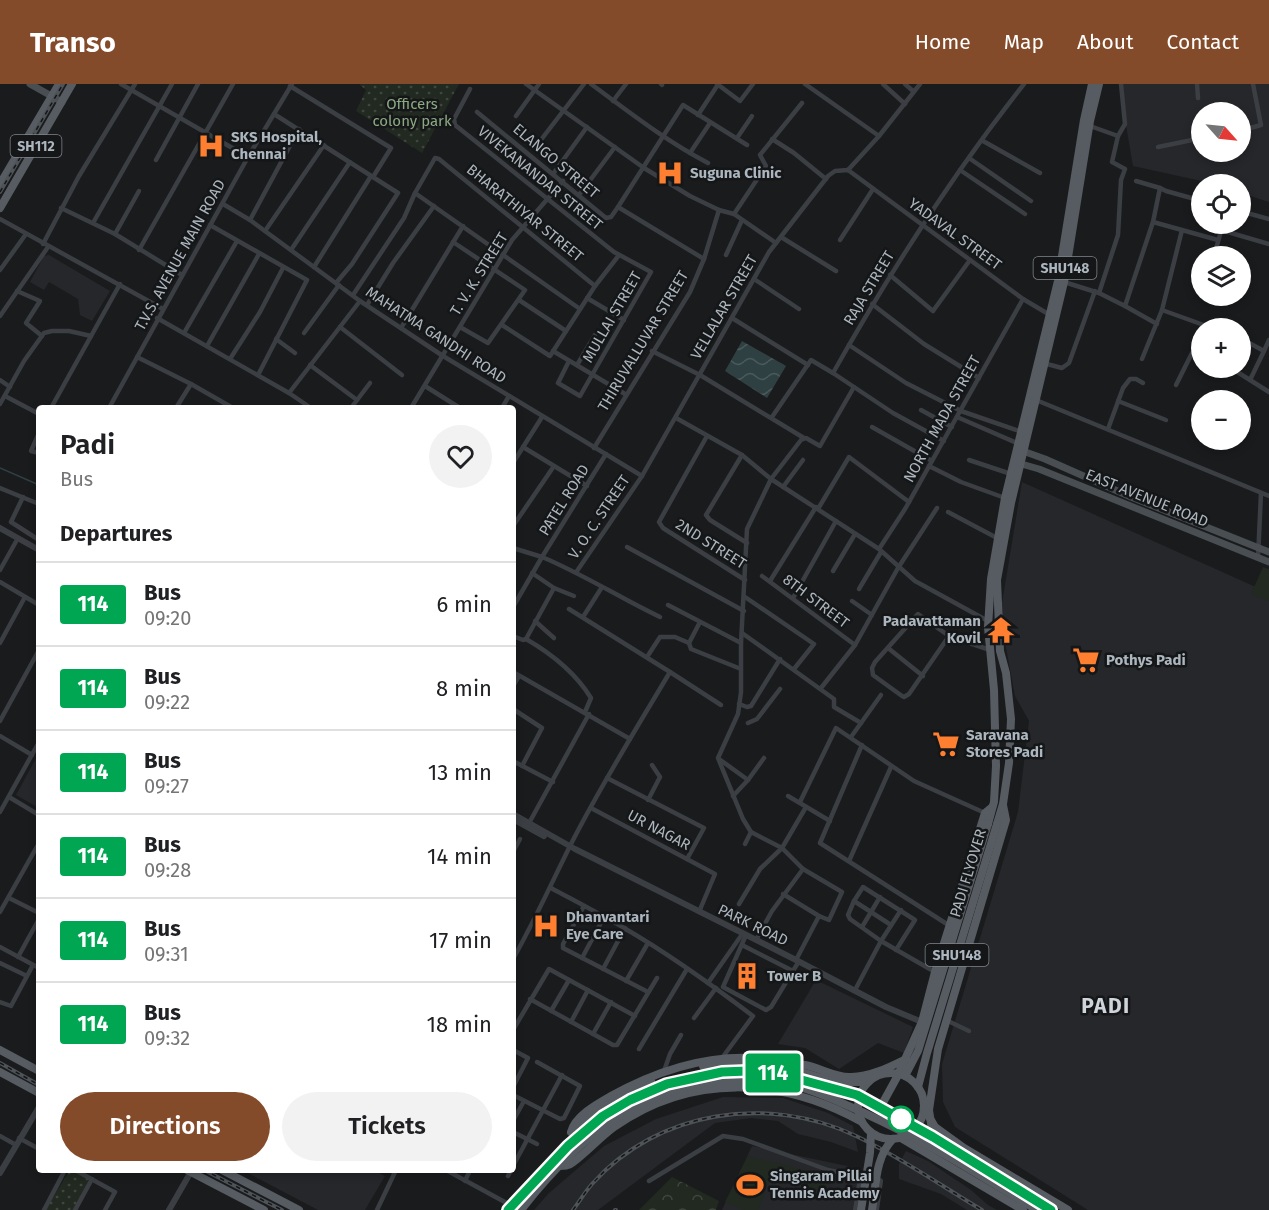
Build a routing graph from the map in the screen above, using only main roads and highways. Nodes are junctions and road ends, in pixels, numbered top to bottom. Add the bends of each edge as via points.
1 (30, 84) edge
2 (59, 84) edge
3 (72, 84) edge
4 (1092, 84) edge
5 (1099, 84) edge
6 (52, 96) junction
7 (62, 102) junction
8 (0, 184) edge
9 (0, 208) edge
10 (1053, 316) junction
11 (1020, 448) junction
12 (1017, 463) junction
13 (1269, 552) edge
14 (1269, 562) edge
15 (1003, 804) junction
16 (992, 807) junction
17 (915, 1040) junction
18 (938, 1049) junction
19 (0, 1050) edge
20 (906, 1059) junction
21 (36, 1069) edge
22 (826, 1071) junction
23 (0, 1072) edge
24 (905, 1076) junction
25 (868, 1082) junction
26 (820, 1086) junction
27 (918, 1087) junction
28 (36, 1091) edge
29 (880, 1107) junction
30 (924, 1108) junction
31 (862, 1122) junction
32 (575, 1129) junction
33 (871, 1133) junction
34 (933, 1137) junction
35 (897, 1138) junction
36 (568, 1146) junction
37 (559, 1166) junction
38 (194, 1173) edge
39 (228, 1173) edge
40 (510, 1208) edge
41 (264, 1210) edge
42 (299, 1210) edge
43 (521, 1210) edge
44 (858, 1210) edge
45 (874, 1210) edge
46 (1023, 1210) edge
47 (1037, 1210) edge
48 (1051, 1210) edge
49 (1068, 1210) edge

1 - 6 main road
2 - 6 main road, SH112
3 - 7 main road, SH112
4 - 10 main road, SHU148
5 - 10 main road, SHU148 via 1064,282
6 - 7 main road
6 - 8 main road, SH112
7 - 9 main road, SH112
10 - 11 main road, SHU148
10 - 11 main road, SHU148 via 1036,400
11 - 12 main road, SHU148
11 - 13 main road, EAST AVENUE ROAD
12 - 14 main road, EAST AVENUE ROAD
12 - 15 main road, SHU148 via 997,580 1000,651 1011,719
12 - 16 main road, SHU148 via 1005,498 991,579 988,621 996,720
15 - 18 main road via 1006,820
15 - 27 main road, PADI FLYOVER / SHU148, bridge
16 - 17 main road via 985,813
16 - 24 main road, PADI FLYOVER / SHU148, bridge via 918,1051
17 - 18 main road
17 - 20 main road
18 - 34 main road via 929,1110
19 - 21 main road
20 - 22 main road via 859,1076
20 - 29 main road
22 - 26 main road
22 - 32 main road via 757,1058 696,1062 638,1082 587,1112 573,1125
23 - 28 main road
24 - 25 main road, bridge via 886,1073
24 - 27 main road, bridge
25 - 31 main road, bridge via 858,1101
25 - 32 main road, bridge via 835,1082 761,1063 706,1065 633,1089
26 - 29 main road via 857,1095
26 - 36 main road via 776,1073 748,1071 722,1072 667,1084 603,1116
27 - 30 main road, bridge
29 - 34 main road
30 - 35 main road, bridge via 914,1129
30 - 49 main road, bridge via 935,1127 964,1148
31 - 33 main road, bridge
31 - 37 main road via 830,1106 778,1090 704,1089 634,1115 615,1126 571,1165
32 - 36 main road
33 - 35 main road, bridge
33 - 44 main road, bridge
34 - 48 main road
35 - 45 main road, bridge via 880,1158
35 - 46 main road
36 - 40 main road
37 - 43 main road
37 - 47 main road via 596,1131 659,1096 731,1080 784,1083 834,1099 892,1125
38 - 41 main road
39 - 42 main road

